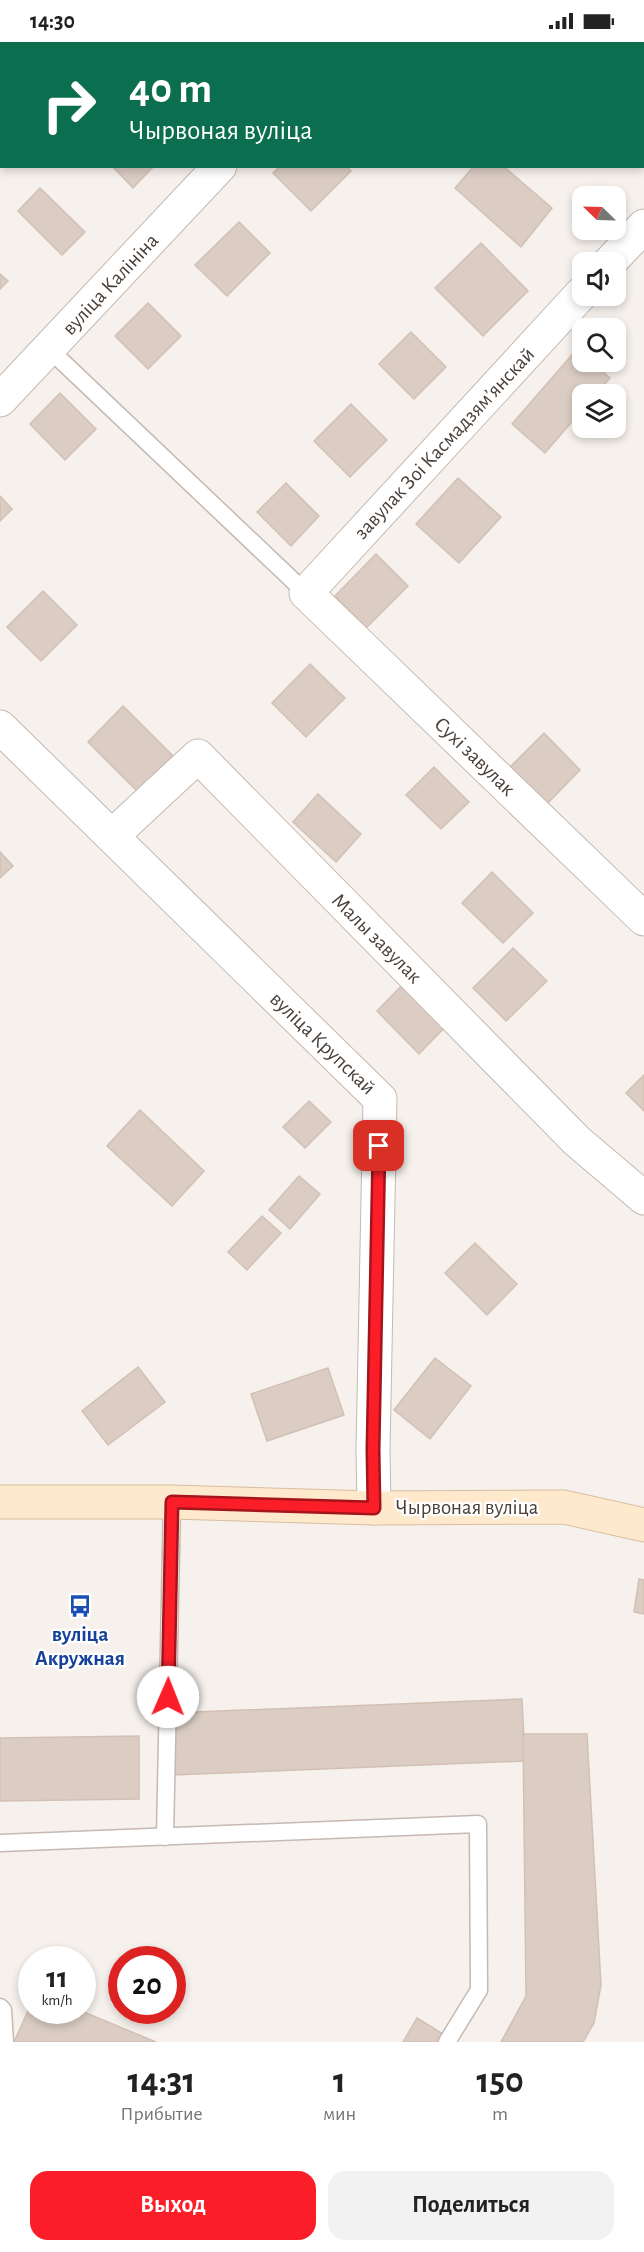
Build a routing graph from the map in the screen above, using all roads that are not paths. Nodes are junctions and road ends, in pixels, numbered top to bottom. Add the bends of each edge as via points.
1 (218, 168) edge
2 (644, 226) edge
3 (619, 252) edge
4 (572, 304) edge
5 (49, 349) junction
6 (0, 400) edge
7 (306, 593) junction
8 (0, 727) edge
9 (112, 836) junction
10 (644, 919) edge
11 (644, 1198) edge
12 (0, 1502) edge
13 (172, 1502) junction
14 (374, 1508) junction
15 (644, 1525) edge
16 (165, 1837) junction
17 (0, 1843) edge
18 (0, 2007) edge
19 (5, 2042) edge
20 (447, 2042) edge

1 - 5 street, вуліца Калініна
2 - 3 street
4 - 7 street, завулак Зоі Касмадзямʼянскай
5 - 6 street, вуліца Калініна
5 - 7 lane
7 - 10 street, Сухі завулак
8 - 9 street, вуліца Крупскай
9 - 11 street, Малы завулак via 198,756 578,1142
9 - 14 street, вуліца Крупскай via 380,1099
12 - 13 main road, Чырвоная вуліца
13 - 14 main road, Чырвоная вуліца
13 - 16 lane
14 - 15 main road, Чырвоная вуліца via 564,1507
16 - 17 lane
16 - 20 lane via 478,1824 478,1990
18 - 19 lane

